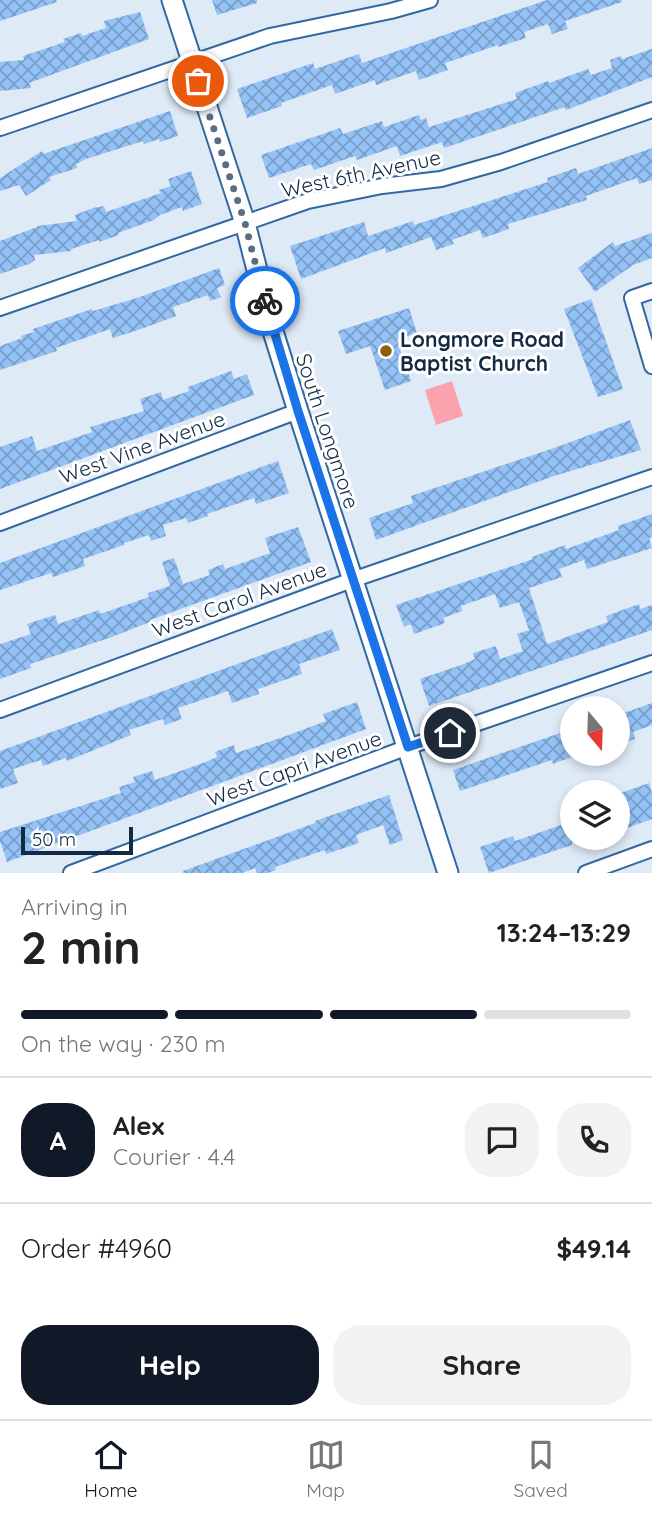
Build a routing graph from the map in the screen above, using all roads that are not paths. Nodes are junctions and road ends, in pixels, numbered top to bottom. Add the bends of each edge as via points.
1 (172, 0) edge
2 (430, 0) edge
3 (191, 62) junction
4 (652, 110) edge
5 (0, 128) edge
6 (245, 223) junction
7 (652, 291) edge
8 (0, 308) edge
9 (652, 366) edge
10 (298, 411) junction
11 (652, 477) edge
12 (0, 523) edge
13 (352, 580) junction
14 (652, 663) edge
15 (0, 710) edge
16 (408, 747) junction
17 (652, 849) edge
18 (71, 873) edge
19 (448, 873) edge
20 (586, 873) edge

1 - 3 street, South Longmore
2 - 3 street via 270,36
3 - 5 street
3 - 6 street, South Longmore
4 - 6 street, West 6th Avenue via 441,179 308,201
6 - 8 street, West 6th Avenue
6 - 10 street, South Longmore
7 - 9 street via 632,298
10 - 12 street, West Vine Avenue
10 - 13 street, South Longmore
11 - 13 street, West Carol Avenue
13 - 15 street, West Carol Avenue
13 - 16 street, South Longmore
14 - 16 street, West Capri Avenue
16 - 18 street, West Capri Avenue
16 - 19 street, South Longmore
17 - 20 street

